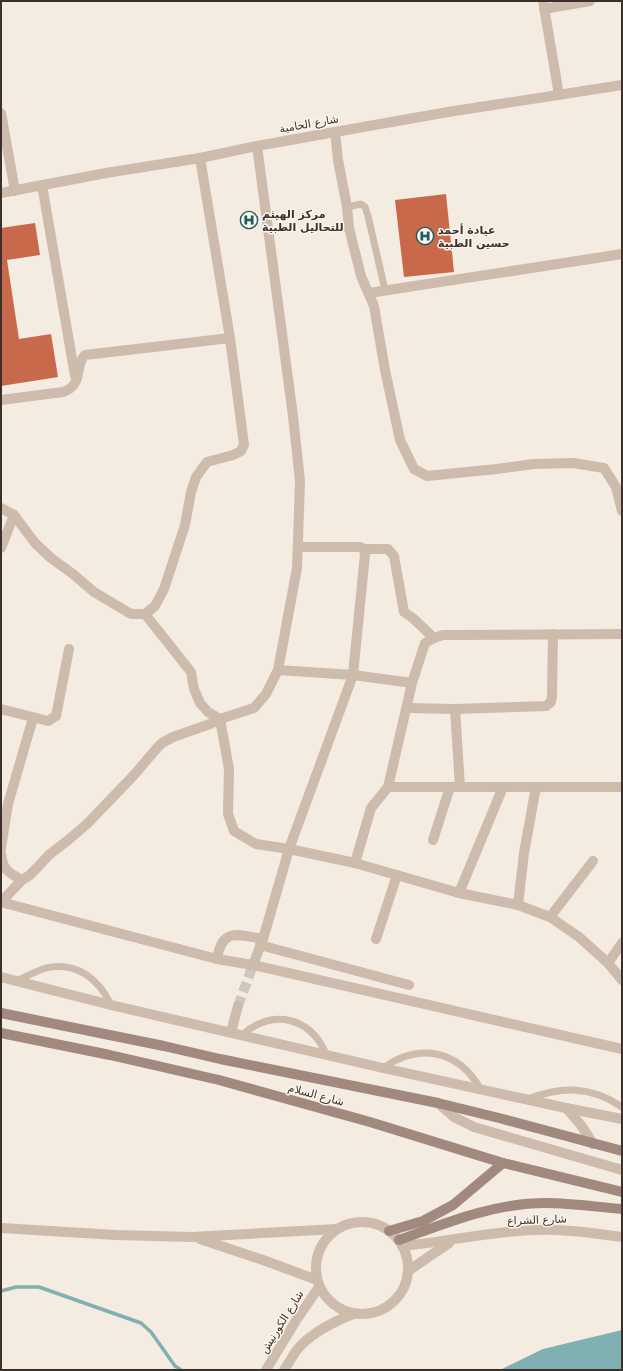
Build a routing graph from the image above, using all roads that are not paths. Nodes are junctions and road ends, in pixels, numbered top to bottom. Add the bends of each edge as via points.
1 (590, 1) edge
2 (544, 5) edge
3 (622, 85) edge
4 (559, 95) junction
5 (1, 113) edge
6 (335, 132) junction
7 (257, 146) junction
8 (200, 158) junction
9 (42, 185) junction
10 (15, 190) junction
11 (1, 193) edge
12 (347, 207) junction
13 (622, 254) edge
14 (385, 290) junction
15 (369, 293) junction
16 (230, 338) junction
17 (76, 379) junction
18 (1, 400) edge
19 (1, 508) edge
20 (622, 511) edge
21 (14, 515) junction
22 (298, 547) junction
23 (1, 548) edge
24 (364, 549) junction
25 (145, 614) junction
26 (553, 634) junction
27 (622, 634) edge
28 (434, 638) junction
29 (69, 649) dead end
30 (278, 670) junction
31 (353, 675) junction
32 (412, 683) junction
33 (407, 708) junction
34 (1, 709) edge
35 (456, 709) junction
36 (33, 718) junction
37 (220, 719) junction
38 (622, 786) edge
39 (455, 787) junction
40 (503, 787) junction
41 (536, 787) junction
42 (388, 788) junction
43 (433, 840) dead end
44 (1, 848) edge
45 (289, 849) junction
46 (1, 853) edge
47 (593, 861) dead end
48 (355, 863) junction
49 (397, 875) junction
50 (22, 880) junction
51 (460, 893) junction
52 (1, 902) edge
53 (518, 905) junction
54 (550, 916) junction
55 (376, 939) dead end
56 (262, 942) junction
57 (622, 943) edge
58 (217, 959) junction
59 (608, 963) junction
60 (253, 965) junction
61 (1, 977) edge
62 (622, 980) edge
63 (18, 981) junction
64 (409, 985) dead end
65 (111, 1004) junction
66 (238, 1006) tunnel mouth
67 (1, 1013) edge
68 (231, 1032) junction
69 (1, 1033) edge
70 (242, 1035) junction
71 (622, 1049) edge
72 (326, 1054) junction
73 (383, 1068) junction
74 (481, 1090) junction
75 (528, 1099) junction
76 (438, 1103) junction
77 (622, 1107) edge
78 (566, 1108) junction
79 (622, 1119) edge
80 (593, 1144) junction
81 (622, 1151) edge
82 (503, 1163) junction
83 (622, 1170) edge
84 (622, 1192) edge
85 (622, 1209) edge
86 (1, 1228) edge
87 (337, 1229) junction
88 (389, 1231) junction
89 (192, 1237) junction
90 (622, 1238) edge
91 (452, 1240) junction
92 (400, 1243) junction
93 (408, 1272) junction
94 (318, 1284) junction
95 (353, 1314) junction
96 (266, 1370) edge
97 (284, 1370) edge

1 - 2 street
2 - 4 street
3 - 4 street, شارع الحامية
4 - 6 street, شارع الحامية
5 - 10 street
6 - 7 street, شارع الحامية
6 - 12 street
7 - 8 street, شارع الحامية
7 - 22 street via 300,481
8 - 9 street, شارع الحامية
8 - 16 street
9 - 10 street, شارع الحامية
9 - 17 street
10 - 11 street, شارع الحامية
12 - 14 lane via 361,204 365,207
12 - 15 street via 349,228 361,276
13 - 14 street
14 - 15 street
15 - 20 street via 374,306 400,440 414,469 427,476 533,464 573,463 604,468 616,487
16 - 17 street via 85,355 81,358
16 - 25 street via 244,445 241,451 233,455 207,462 196,476 185,525 164,589 155,606
17 - 18 street via 69,390 63,392
19 - 21 street
21 - 23 street
21 - 25 street via 51,558 94,592 131,614
22 - 24 street
22 - 30 street via 294,589
24 - 28 street via 388,549 394,556 404,612
24 - 31 street
25 - 37 street via 191,672 200,703 208,712
26 - 27 street
26 - 28 street via 443,635
26 - 35 street via 551,702 546,706
28 - 32 street via 425,643
29 - 36 street via 56,716 48,721
30 - 31 street
30 - 37 street via 266,694 254,708
31 - 32 street
31 - 45 street
32 - 33 street
33 - 35 street
33 - 42 street
34 - 36 street
35 - 39 street
36 - 44 street via 8,804
37 - 45 street via 229,769 228,814 234,831 256,844
37 - 50 street via 162,743 86,824
38 - 41 street
39 - 40 street
39 - 42 street
39 - 43 street
40 - 41 street
40 - 51 street
41 - 53 street
42 - 48 street via 371,808
45 - 48 street
45 - 56 street
46 - 50 street via 6,871
47 - 54 street
48 - 49 street
49 - 51 street
49 - 55 street
50 - 52 street
51 - 53 street
52 - 58 street
53 - 54 street
54 - 59 street
56 - 58 street via 233,935 223,940 218,949
56 - 60 street
56 - 64 street
57 - 59 street
58 - 60 street
59 - 62 street
60 - 71 street
61 - 63 street
63 - 65 street
63 - 65 lane via 47,968 70,968 91,977
65 - 68 street
66 - 68 street
67 - 76 main road, شارع السلام
68 - 70 street
69 - 82 main road, شارع السلام via 219,1080
70 - 72 street
70 - 72 lane via 264,1021 290,1020 312,1033
72 - 73 street
73 - 74 street
73 - 74 lane via 403,1056 437,1054 459,1063
74 - 75 street
75 - 77 lane via 544,1093 580,1090 597,1094
75 - 78 street
76 - 80 main road, شارع السلام
76 - 83 street via 454,1117 474,1126
78 - 79 street
78 - 80 street
80 - 81 main road, شارع السلام
82 - 84 main road, شارع السلام
82 - 88 main road via 454,1205 423,1221
85 - 92 main road via 547,1203 506,1206 465,1216
86 - 89 street
87 - 88 street via 358,1222 369,1223
87 - 89 street
87 - 94 street via 326,1239 318,1252 315,1266
88 - 92 street
89 - 94 street via 240,1252
90 - 91 street, شارع الشراع via 583,1232 536,1230
91 - 92 street, شارع الشراع
91 - 93 street
92 - 93 street via 406,1254
93 - 95 street via 399,1296 387,1307 370,1314
94 - 95 street via 330,1302
94 - 96 street, شارع الكورنيش
95 - 97 street via 335,1322 308,1340 297,1350

